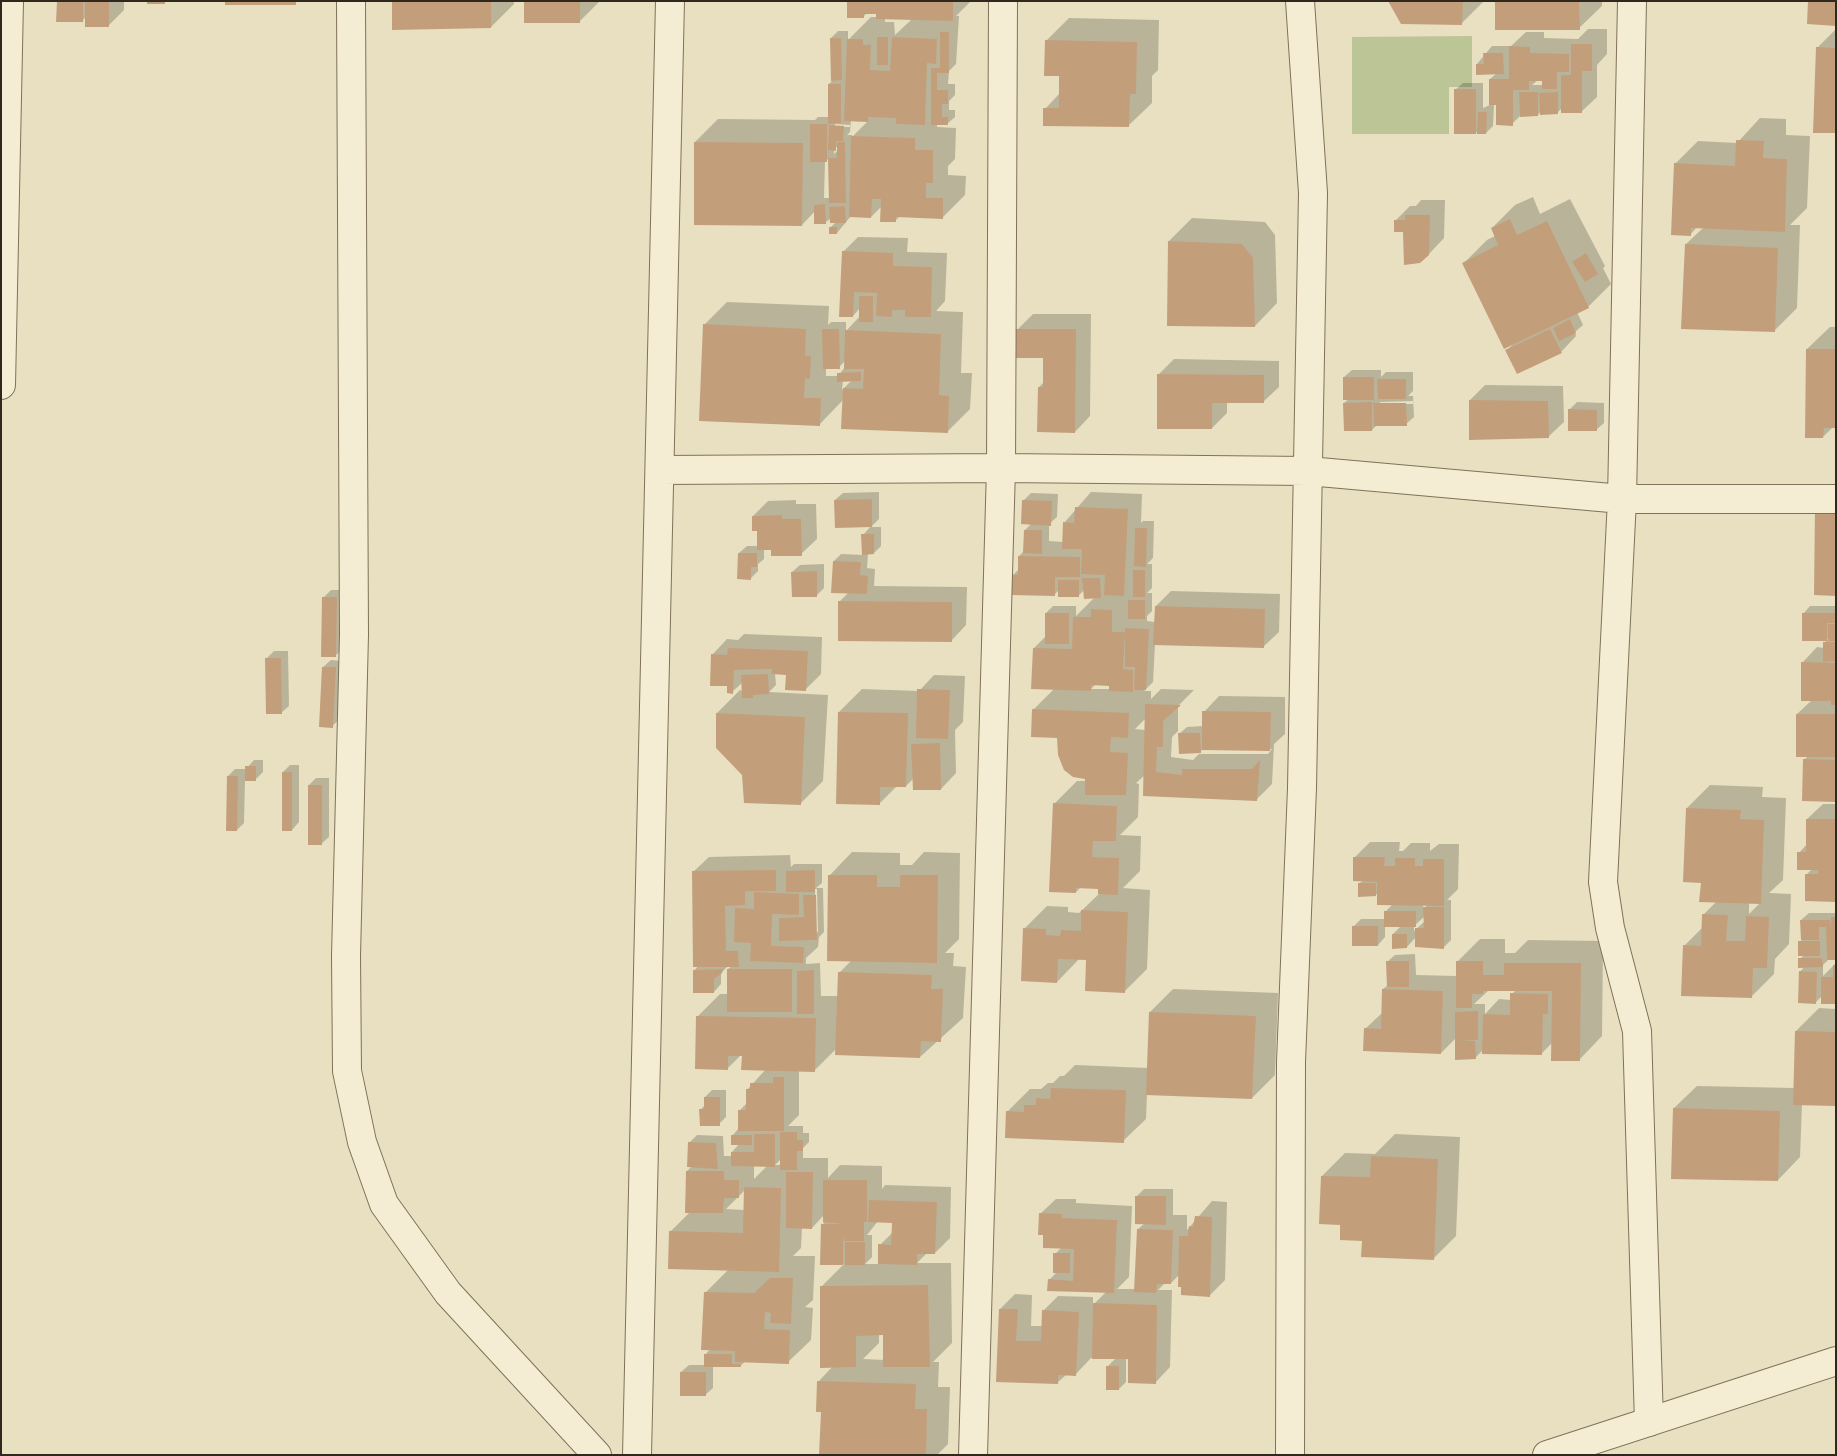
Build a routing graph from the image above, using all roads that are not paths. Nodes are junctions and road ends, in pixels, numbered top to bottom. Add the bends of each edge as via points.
1 (9, 1) edge
2 (351, 1) edge
3 (670, 1) edge
4 (1003, 1) edge
5 (1300, 1) edge
6 (1632, 1) edge
7 (1, 385) edge
8 (1000, 468) junction
9 (660, 470) junction
10 (1308, 471) junction
11 (1622, 498) junction
12 (1836, 498) edge
13 (1836, 1361) edge
14 (1650, 1422) junction
15 (597, 1455) edge
16 (638, 1455) edge
17 (973, 1455) edge
18 (1290, 1455) edge
19 (1547, 1455) edge

1 - 7 street
2 - 15 street via 354,636 346,956 347,1071 362,1142 384,1204 448,1293
3 - 9 street
4 - 8 street
5 - 10 street via 1313,193
6 - 11 street
8 - 9 street
8 - 10 street
8 - 17 street
9 - 16 street
10 - 11 street
10 - 18 street via 1302,788 1292,1062
11 - 12 street
11 - 14 street via 1603,882 1610,928 1637,1031
13 - 14 street
14 - 19 street

